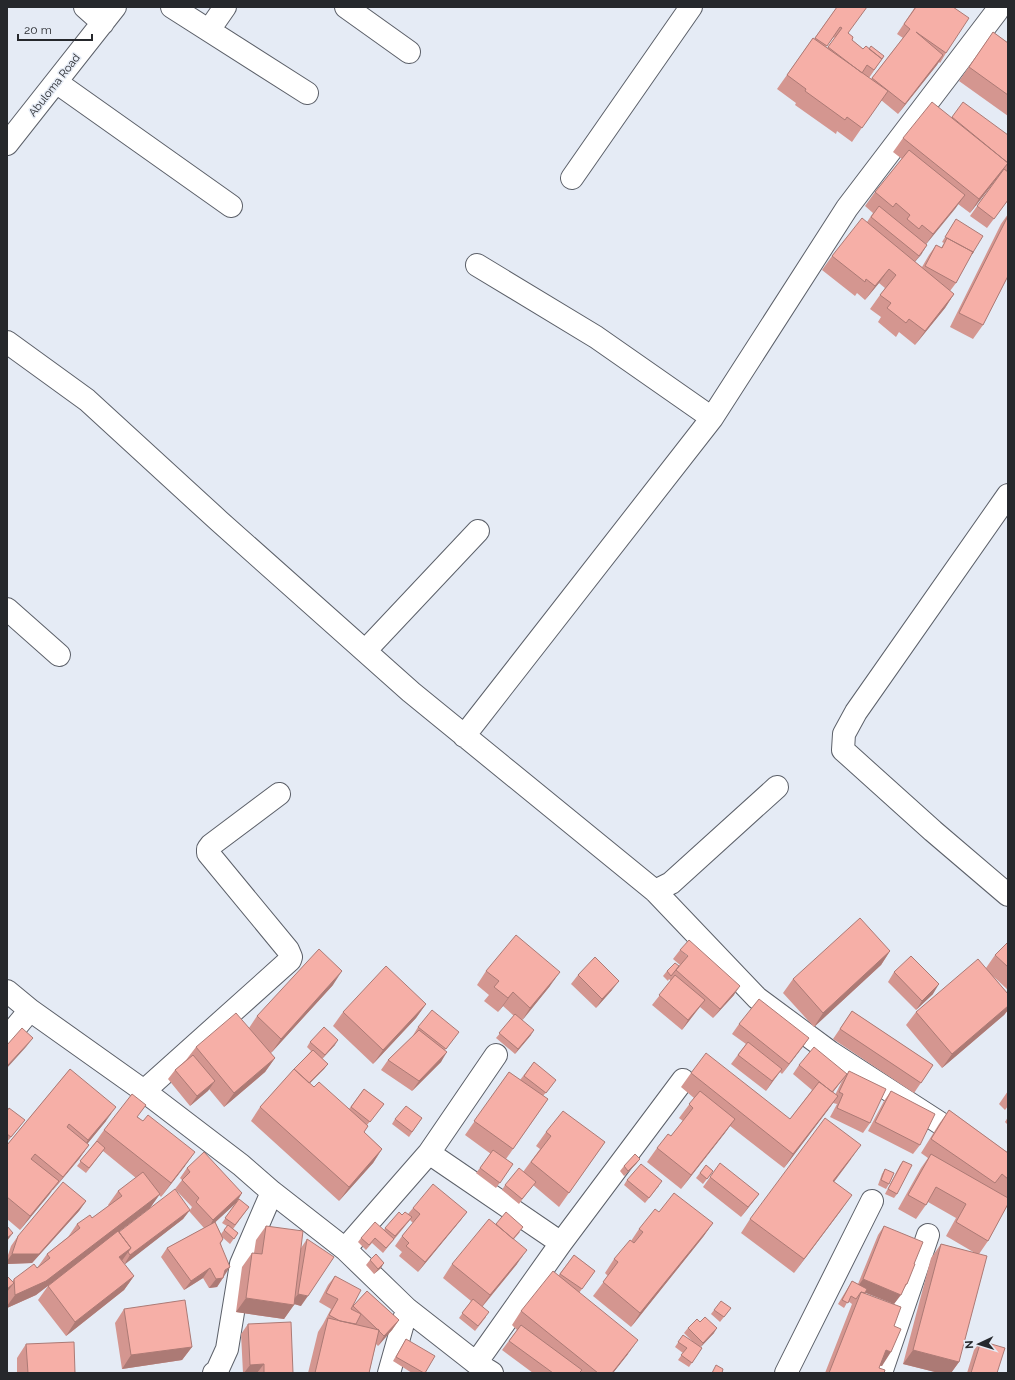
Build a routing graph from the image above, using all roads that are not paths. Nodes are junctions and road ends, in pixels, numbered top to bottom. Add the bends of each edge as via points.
1 (85, 7) edge
2 (172, 7) edge
3 (225, 7) edge
4 (346, 7) edge
5 (691, 7) edge
6 (999, 12) edge
7 (109, 15) edge
8 (209, 30) junction
9 (409, 52) dead end
10 (56, 82) junction
11 (307, 93) dead end
12 (7, 144) edge
13 (572, 178) dead end
14 (231, 206) dead end
15 (477, 265) dead end
16 (7, 342) edge
17 (712, 418) junction
18 (1008, 495) edge
19 (478, 531) dead end
20 (7, 609) edge
21 (365, 650) junction
22 (59, 655) dead end
23 (464, 736) junction
24 (777, 787) dead end
25 (279, 794) dead end
26 (655, 891) junction
27 (1008, 895) edge
28 (7, 991) edge
29 (30, 1010) junction
30 (7, 1038) edge
31 (496, 1055) dead end
32 (683, 1080) dead end
33 (144, 1091) junction
34 (428, 1153) junction
35 (1008, 1167) edge
36 (272, 1192) junction
37 (872, 1201) dead end
38 (928, 1235) dead end
39 (561, 1243) junction
40 (345, 1249) junction
41 (407, 1309) junction
42 (484, 1368) edge
43 (216, 1372) edge
44 (389, 1373) edge
45 (786, 1373) edge
46 (881, 1373) edge

1 - 7 street
2 - 8 street
3 - 8 street
4 - 9 street
5 - 13 street
6 - 17 street via 847,208
7 - 10 street, Abuloma Road
8 - 11 street
10 - 12 street, Abuloma Road
10 - 14 street
15 - 17 street via 596,337
16 - 21 street via 87,400
17 - 23 street
18 - 27 street via 856,712 844,734 844,750
19 - 21 street
20 - 22 street
21 - 23 street
23 - 26 street
24 - 26 street via 671,884
25 - 33 street via 211,845 208,853 288,950 290,960
26 - 35 street via 757,998 830,1052
28 - 29 street
29 - 30 street
29 - 33 street
31 - 34 street
32 - 39 street
33 - 36 street via 242,1165
34 - 39 street
34 - 40 street
36 - 40 street
36 - 43 street via 241,1264 227,1349
37 - 45 street
38 - 46 street
39 - 42 street
40 - 41 street
41 - 42 street
41 - 44 street

